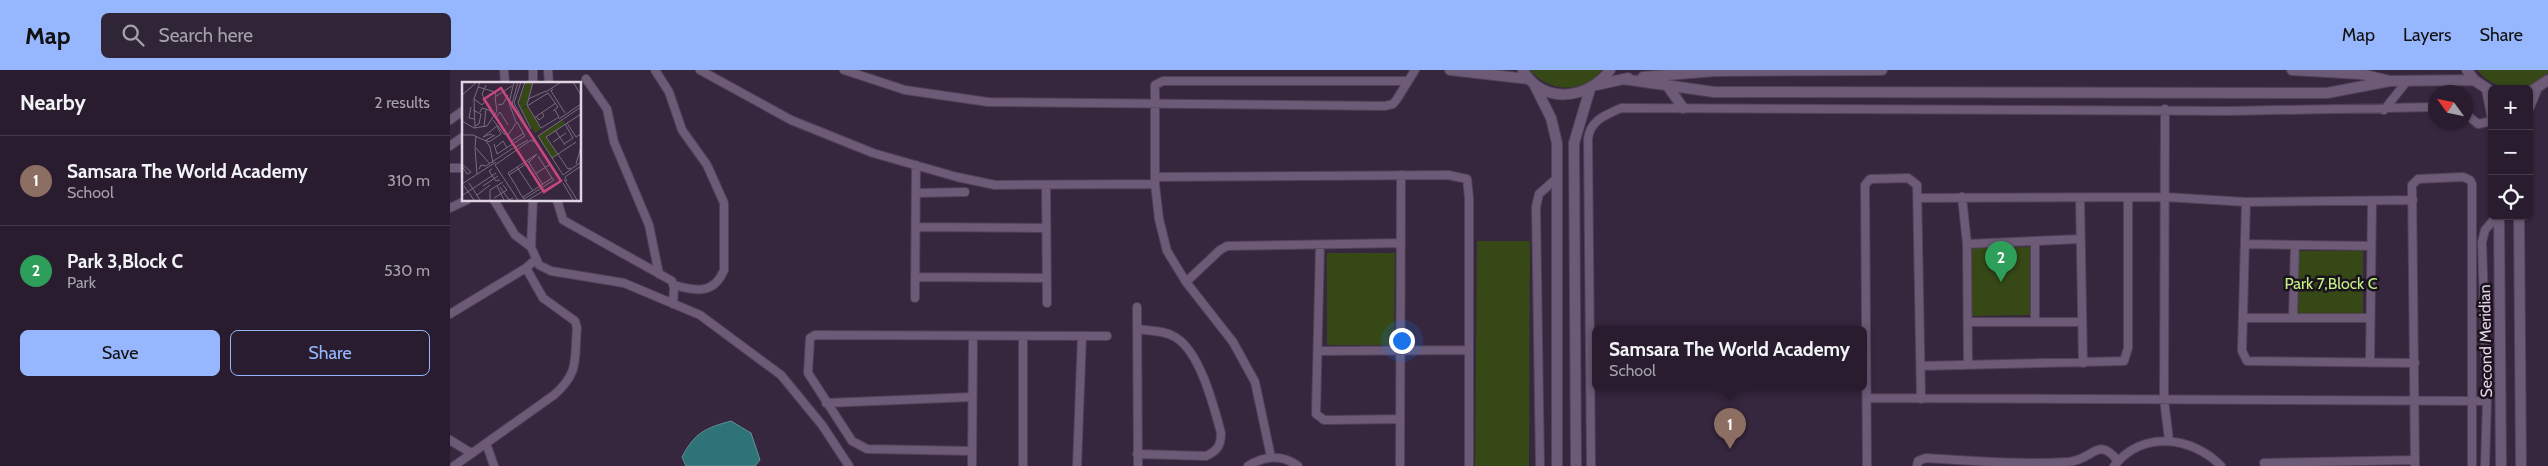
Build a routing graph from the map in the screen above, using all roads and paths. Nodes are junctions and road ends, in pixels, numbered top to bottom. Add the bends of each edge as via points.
1 (655, 70) edge
2 (700, 70) edge
3 (844, 70) edge
4 (1415, 70) edge
5 (1450, 70) edge
6 (1610, 70) edge
7 (1882, 70) edge
8 (2292, 70) edge
9 (2467, 70) edge
10 (1529, 78) edge
11 (586, 79) dead end
12 (1623, 79) junction
13 (2474, 80) junction
14 (1408, 81) junction
15 (2390, 81) junction
16 (2407, 81) junction
17 (1667, 85) junction
18 (2541, 86) edge
19 (1593, 87) junction
20 (2488, 90) edge
21 (2533, 100) edge
22 (1154, 104) junction
23 (2428, 107) edge
24 (1683, 108) junction
25 (2165, 110) junction
26 (2384, 110) junction
27 (462, 111) edge
28 (450, 120) edge
29 (2473, 120) edge
30 (2488, 122) edge
31 (462, 137) edge
32 (450, 146) edge
33 (916, 165) junction
34 (1402, 175) junction
35 (1557, 178) junction
36 (1155, 181) junction
37 (1046, 185) junction
38 (1574, 189) junction
39 (965, 192) dead end
40 (918, 193) junction
41 (1962, 196) junction
42 (1918, 198) junction
43 (2128, 198) junction
44 (2165, 198) junction
45 (2080, 199) junction
46 (1589, 200) junction
47 (2412, 200) junction
48 (465, 201) edge
49 (495, 201) edge
50 (533, 201) edge
51 (557, 201) edge
52 (2246, 202) junction
53 (2372, 202) junction
54 (450, 208) edge
55 (2495, 220) edge
56 (2498, 220) edge
57 (2519, 220) edge
58 (917, 227) junction
59 (1046, 228) junction
60 (2080, 239) junction
61 (2035, 242) junction
62 (1401, 243) junction
63 (1967, 244) junction
64 (2247, 244) junction
65 (1320, 245) junction
66 (2294, 245) junction
67 (2371, 246) junction
68 (531, 247) junction
69 (535, 260) junction
70 (526, 268) junction
71 (658, 274) junction
72 (916, 277) junction
73 (1046, 278) junction
74 (1186, 282) junction
75 (674, 285) junction
76 (915, 298) dead end
77 (1047, 303) dead end
78 (672, 304) junction
79 (1137, 307) dead end
80 (450, 314) edge
81 (2293, 317) junction
82 (2245, 318) junction
83 (2370, 318) junction
84 (1968, 322) junction
85 (2036, 322) junction
86 (2082, 322) junction
87 (1867, 326) edge
88 (1867, 327) edge
89 (1137, 329) junction
90 (1023, 336) junction
91 (1082, 336) junction
92 (1107, 336) dead end
93 (973, 337) junction
94 (1400, 350) junction
95 (1469, 350) junction
96 (1319, 351) junction
97 (2083, 362) junction
98 (2370, 363) junction
99 (2415, 363) junction
100 (1968, 365) junction
101 (1920, 366) junction
102 (972, 397) junction
103 (1868, 398) junction
104 (1921, 399) junction
105 (2164, 399) junction
106 (2472, 401) junction
107 (2486, 401) junction
108 (2415, 402) junction
109 (826, 404) junction
110 (1400, 419) junction
111 (450, 440) edge
112 (2168, 440) junction
113 (486, 443) junction
114 (972, 450) junction
115 (471, 453) junction
116 (1138, 454) junction
117 (1272, 457) junction
118 (1979, 463) edge
119 (2264, 463) dead end
120 (2415, 463) edge
121 (2048, 464) edge
122 (2116, 464) edge
123 (2287, 464) edge
124 (2359, 464) edge
125 (454, 466) edge
126 (494, 466) edge
127 (849, 466) edge
128 (972, 466) edge
129 (1023, 466) edge
130 (1077, 466) edge
131 (1138, 466) edge
132 (1248, 466) edge
133 (1298, 466) edge
134 (1400, 466) edge
135 (1469, 466) edge
136 (1540, 466) edge
137 (1557, 466) edge
138 (1576, 466) edge
139 (1591, 466) edge
140 (1868, 466) edge
141 (1917, 466) edge
142 (2221, 466) edge
143 (2472, 466) edge
144 (2485, 466) edge
145 (2501, 466) edge
146 (2521, 466) edge

1 - 75 street via 669,92 682,130 707,165 724,203 724,270 721,277 699,291
2 - 33 street via 792,120 873,153
3 - 22 street via 905,90 988,102
4 - 14 street
5 - 10 main road
6 - 19 main road
7 - 12 main road via 1715,71
8 - 15 main road via 2361,74
9 - 13 main road
10 - 19 main road via 1561,95
10 - 35 main road via 1551,118 1557,143
11 - 71 street via 607,109 614,142 650,226
12 - 17 main road
12 - 19 main road
13 - 16 main road
13 - 20 main road
14 - 22 street via 1397,100 1388,106
14 - 22 street via 1163,81 1155,85
15 - 16 main road
15 - 17 main road via 2327,93 1714,92
16 - 26 street
17 - 24 main road
18 - 21 main road
19 - 38 main road via 1574,143
22 - 36 street
23 - 26 street
24 - 25 street
24 - 46 street via 1625,107 1602,116 1588,138
25 - 26 street
25 - 44 street
27 - 28 street
29 - 30 street via 2478,124
31 - 32 street
33 - 37 street via 995,185
33 - 40 street
34 - 36 street
34 - 62 street
34 - 95 street via 1458,176 1467,179 1469,184
35 - 136 street via 1539,194 1536,207
35 - 137 main road
36 - 37 street
36 - 74 street via 1158,219 1167,252
37 - 59 street
38 - 46 street
38 - 138 main road
39 - 40 street
40 - 58 street
41 - 42 street
41 - 45 street
41 - 63 street
42 - 87 street via 1917,185 1908,178 1870,179 1865,185
42 - 101 street
43 - 44 street
43 - 45 street
43 - 97 street via 2127,358 2121,362
44 - 52 street
44 - 105 street
45 - 60 street
46 - 139 street
47 - 53 street
47 - 99 street
47 - 106 street via 2412,185 2418,179 2463,177 2472,184
48 - 54 street
49 - 68 street via 515,235
50 - 68 street
51 - 71 street via 563,220
52 - 53 street
52 - 64 street
53 - 67 street
55 - 107 street via 2482,235
56 - 145 main road, Second Meridian
57 - 146 main road
58 - 59 street
58 - 72 street
59 - 73 street
60 - 61 street
60 - 86 street
61 - 63 street
61 - 85 street
62 - 65 street
62 - 94 street
63 - 84 street
64 - 66 street
64 - 82 street
65 - 74 street via 1224,247
65 - 96 street
66 - 67 street
66 - 81 street
67 - 83 street
68 - 69 street
69 - 70 street
69 - 78 street via 551,271 624,283
70 - 80 street
70 - 113 street via 543,298 575,322 573,374 554,395
71 - 75 street
72 - 73 street
72 - 76 street
73 - 77 street
74 - 117 street via 1233,342 1255,382
75 - 78 street
78 - 127 street via 700,316 781,376 822,425
79 - 89 street
81 - 82 street
81 - 83 street
82 - 98 street via 2242,351 2247,361
83 - 98 street
84 - 85 street
84 - 100 street
85 - 86 street
86 - 97 street
88 - 103 street
89 - 116 street
89 - 116 street via 1167,333 1183,343 1206,380 1221,433 1216,451 1206,456
90 - 91 street
90 - 93 street
90 - 129 street
91 - 92 street
91 - 130 street
93 - 102 street
93 - 109 street via 815,335 810,338 808,347 808,373
94 - 95 street
94 - 96 street
94 - 110 street
95 - 135 street
96 - 110 street via 1315,409 1320,418
97 - 100 street
98 - 99 street
99 - 108 street
100 - 101 street
101 - 104 street
102 - 109 street
102 - 114 street
103 - 104 street
103 - 140 street
104 - 105 street
105 - 108 street
105 - 112 street
106 - 107 street
106 - 108 street
106 - 143 street
107 - 144 street
108 - 120 street
109 - 114 street via 852,440 867,449
110 - 134 street
111 - 115 street
112 - 122 street via 2141,446
112 - 142 street via 2190,444 2210,454
113 - 115 street
113 - 126 street
114 - 128 street
115 - 125 street
116 - 131 street
117 - 132 street via 1259,459
117 - 133 street
118 - 121 street
118 - 141 street via 1921,458
119 - 123 street
120 - 124 street
121 - 122 street via 2077,460 2103,448 2109,450
123 - 124 street

